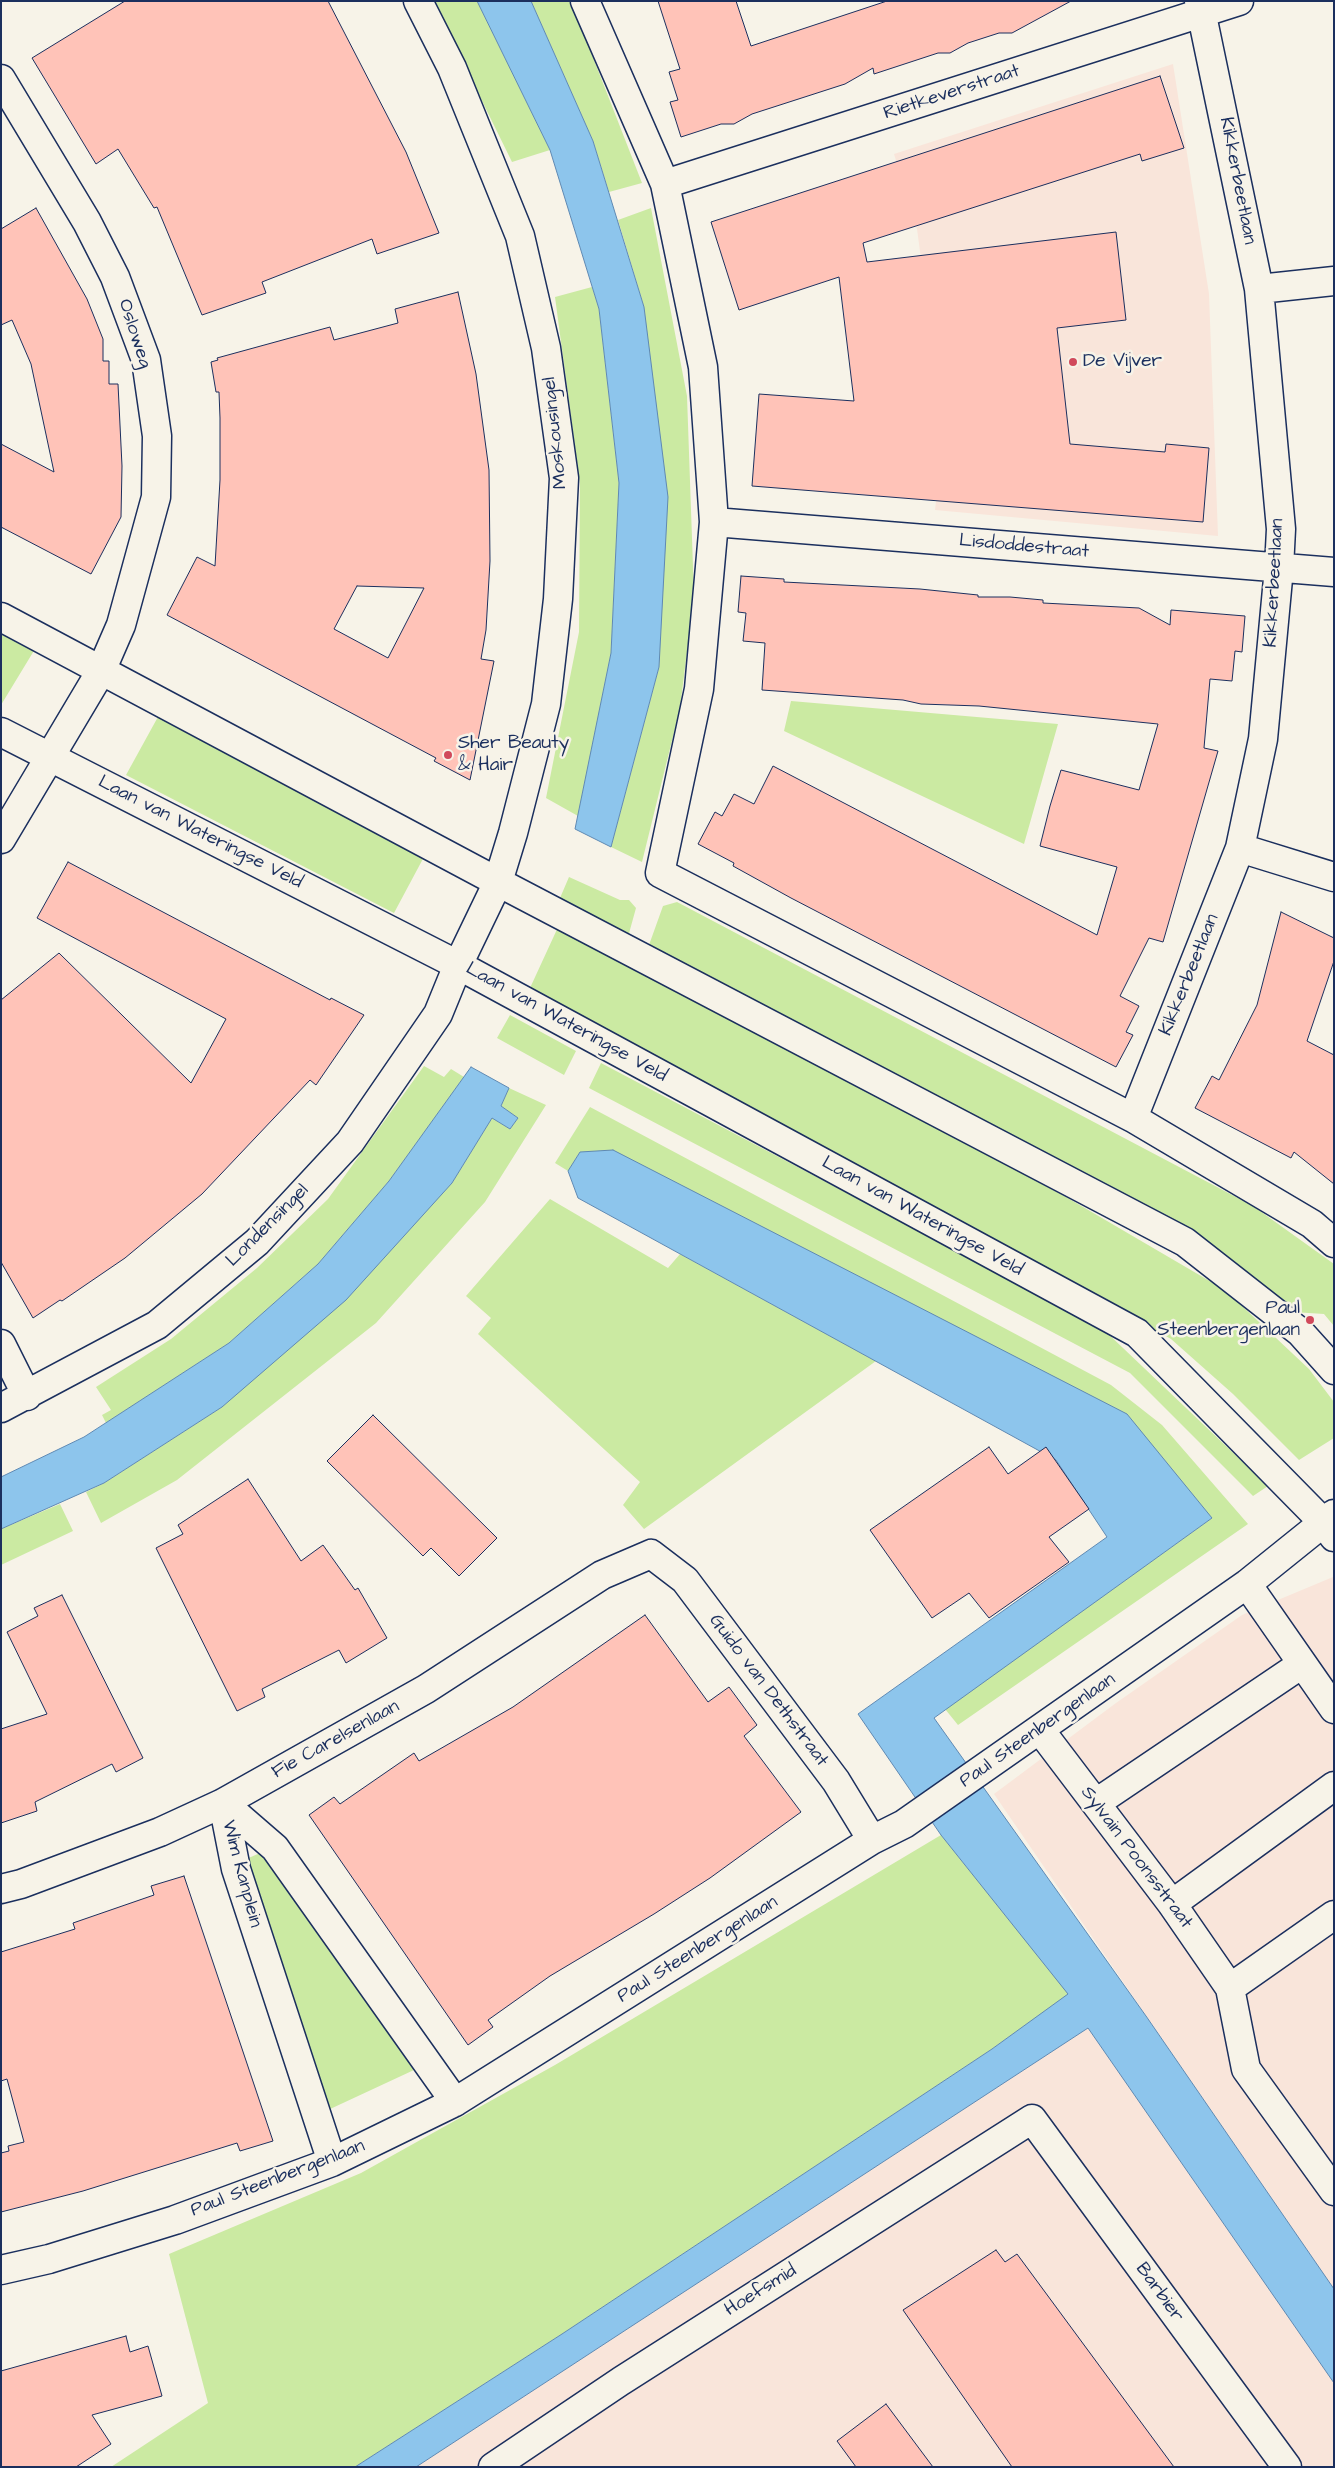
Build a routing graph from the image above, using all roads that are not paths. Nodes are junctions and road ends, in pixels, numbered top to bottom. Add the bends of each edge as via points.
1 (418, 1) edge
2 (585, 1) edge
3 (1239, 1) edge
4 (1201, 7) edge
5 (1, 79) edge
6 (665, 184) junction
7 (1334, 281) edge
8 (1259, 289) junction
9 (714, 522) junction
10 (1279, 568) junction
11 (1334, 572) edge
12 (1, 617) edge
13 (101, 671) junction
14 (1, 732) edge
15 (49, 756) junction
16 (1, 839) edge
17 (1240, 848) junction
18 (1334, 877) edge
19 (498, 882) junction
20 (458, 964) junction
21 (1133, 1118) junction
22 (1334, 1243) edge
23 (1, 1344) edge
24 (1334, 1370) edge
25 (27, 1396) junction
26 (1, 1408) edge
27 (1330, 1524) edge
28 (651, 1554) joint
29 (1246, 1584) junction
30 (1302, 1664) junction
31 (1334, 1709) edge
32 (1040, 1730) junction
33 (1334, 1786) edge
34 (222, 1804) junction
35 (1096, 1804) junction
36 (872, 1840) junction
37 (1, 1888) edge
38 (1172, 1904) junction
39 (1334, 1915) edge
40 (1230, 1988) junction
41 (455, 2102) junction
42 (1032, 2119) joint
43 (332, 2162) junction
44 (1334, 2191) edge
45 (1, 2270) edge
46 (493, 2467) edge
47 (1287, 2467) edge

1 - 19 street, Moskousingel via 452,68 520,236 546,348 564,478 558,599 546,704 514,833
2 - 6 street
3 - 4 street, Rietkeverstraat
4 - 6 street, Rietkeverstraat
4 - 8 street, Kikkerbeetlaan
5 - 13 street, Osloweg via 115,277 146,360 157,436 156,497 121,625
6 - 9 street via 703,367
7 - 8 street
8 - 10 street, Kikkerbeetlaan via 1281,529
9 - 10 street, Lisdoddestraat
9 - 21 street via 699,689 660,873
10 - 11 street, Lisdoddestraat
10 - 17 street, Kikkerbeetlaan via 1263,740
12 - 13 street
13 - 15 street
13 - 19 street
14 - 15 street, Laan van Wateringse Veld
15 - 16 street
15 - 20 street, Laan van Wateringse Veld
17 - 18 street
17 - 21 street, Kikkerbeetlaan
19 - 20 street, Laan van Wateringse Veld
19 - 24 street via 1185,1242 1300,1332
20 - 25 street, Londensingel via 438,1014 350,1142 257,1242 157,1325
20 - 27 street, Laan van Wateringse Veld via 1136,1333
21 - 22 street via 1312,1224
23 - 25 street
25 - 26 street, Londensingel
27 - 29 street, Paul Steenbergenlaan
28 - 34 street, Fie Carelsenlaan via 602,1575 426,1689
28 - 36 street, Guido van Dethstraat via 685,1580 836,1781
29 - 30 street
29 - 32 street, Paul Steenbergenlaan
30 - 31 street
30 - 35 street
32 - 35 street, Sylvain Poonsstraat
32 - 36 street, Paul Steenbergenlaan via 904,1824
33 - 38 street
34 - 37 street, Fie Carelsenlaan via 160,1832 21,1884
34 - 41 street, Wim Kanplein via 275,1848
34 - 43 street, Wim Kanplein via 236,1869
35 - 38 street, Sylvain Poonsstraat
36 - 41 street, Paul Steenbergenlaan
38 - 40 street, Sylvain Poonsstraat
39 - 40 street
40 - 44 street, Sylvain Poonsstraat via 1246,2069
41 - 43 street, Paul Steenbergenlaan
42 - 46 street, Hoefsmid via 621,2380
42 - 47 street, Barbier
43 - 45 street, Paul Steenbergenlaan via 175,2220 49,2259

